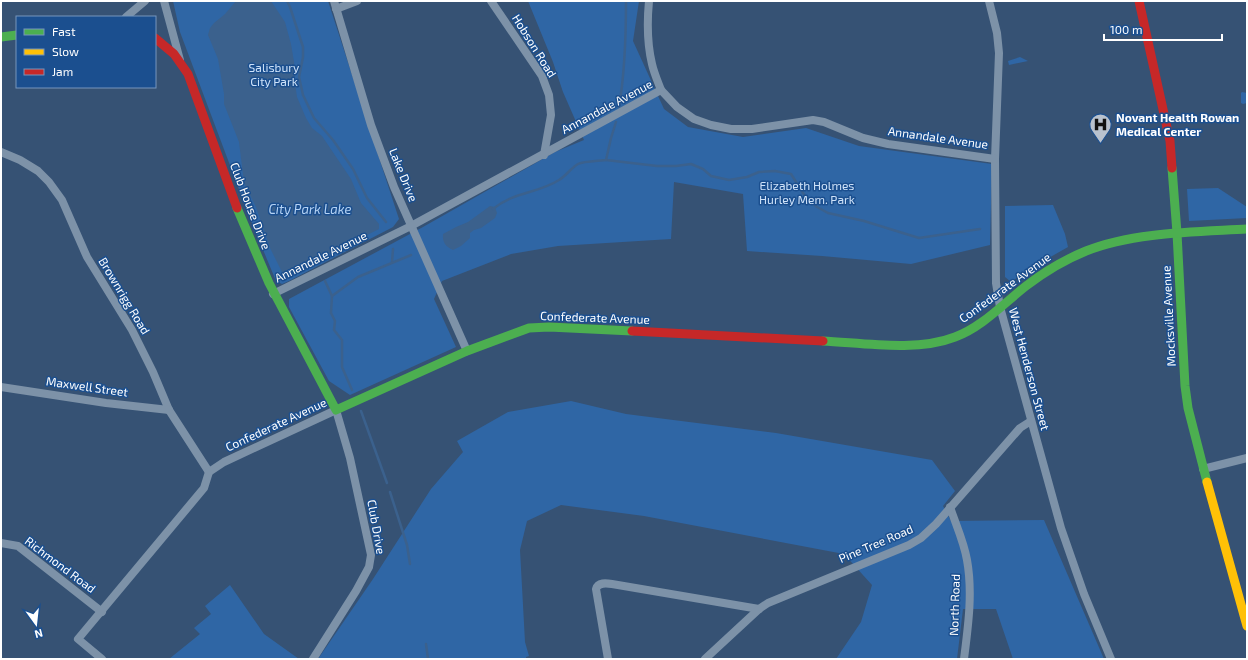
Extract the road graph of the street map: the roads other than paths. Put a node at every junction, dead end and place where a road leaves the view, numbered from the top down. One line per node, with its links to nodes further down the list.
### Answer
1 (144, 1): 9 (street)
2 (164, 1): 13 (street, Club House Drive)
3 (357, 1): 8 (street)
4 (491, 1): 16 (street, Hobson Road)
5 (649, 1): 14 (street)
6 (989, 1): 17 (street, West Henderson Street)
7 (1139, 1): 20 (street, Mocksville Avenue)
8 (335, 5): 18 (street, Lake Drive)
9 (127, 16)
10 (16, 35): 11 (street)
11 (1, 37)
12 (156, 39): 13 (street)
13 (180, 60): 21 (street, Club House Drive)
14 (662, 90): 16 (street, Annandale Avenue); 17 (street, Annandale Avenue)
15 (1, 152): 25 (street, Brownrigg Road)
16 (544, 155): 18 (street, Annandale Avenue)
17 (995, 159): 22 (street, West Henderson Street)
18 (411, 226): 21 (street, Annandale Avenue); 23 (street, Lake Drive)
19 (1247, 230): 20 (street, Confederate Avenue)
20 (1177, 233): 22 (street, Confederate Avenue); 29 (street, Mocksville Avenue)
21 (273, 294): 26 (street, Club House Drive)
22 (1000, 307): 23 (street, Confederate Avenue); 27 (street, West Henderson Street)
23 (467, 351): 26 (street, Confederate Avenue)
24 (1, 387): 25 (street, Maxwell Street)
25 (169, 410): 30 (street, Brownrigg Road)
26 (336, 410): 30 (street, Confederate Avenue); 37 (street, Club Drive)
27 (1031, 421): 31 (street, Pine Tree Road); 41 (street, West Henderson Street)
28 (1247, 458): 29 (street)
29 (1203, 469): 35 (street, Mocksville Avenue)
30 (209, 472): 34 (street)
31 (950, 508): 33 (street, Pine Tree Road); 40 (street, North Road)
32 (1, 543): 34 (street, Richmond Road)
33 (759, 609): 38 (street); 39 (street, Pine Tree Road)
34 (102, 612): 36 (street)
35 (1247, 626)
36 (102, 659)
37 (313, 659)
38 (608, 659)
39 (705, 659)
40 (964, 659)
41 (1111, 659)

